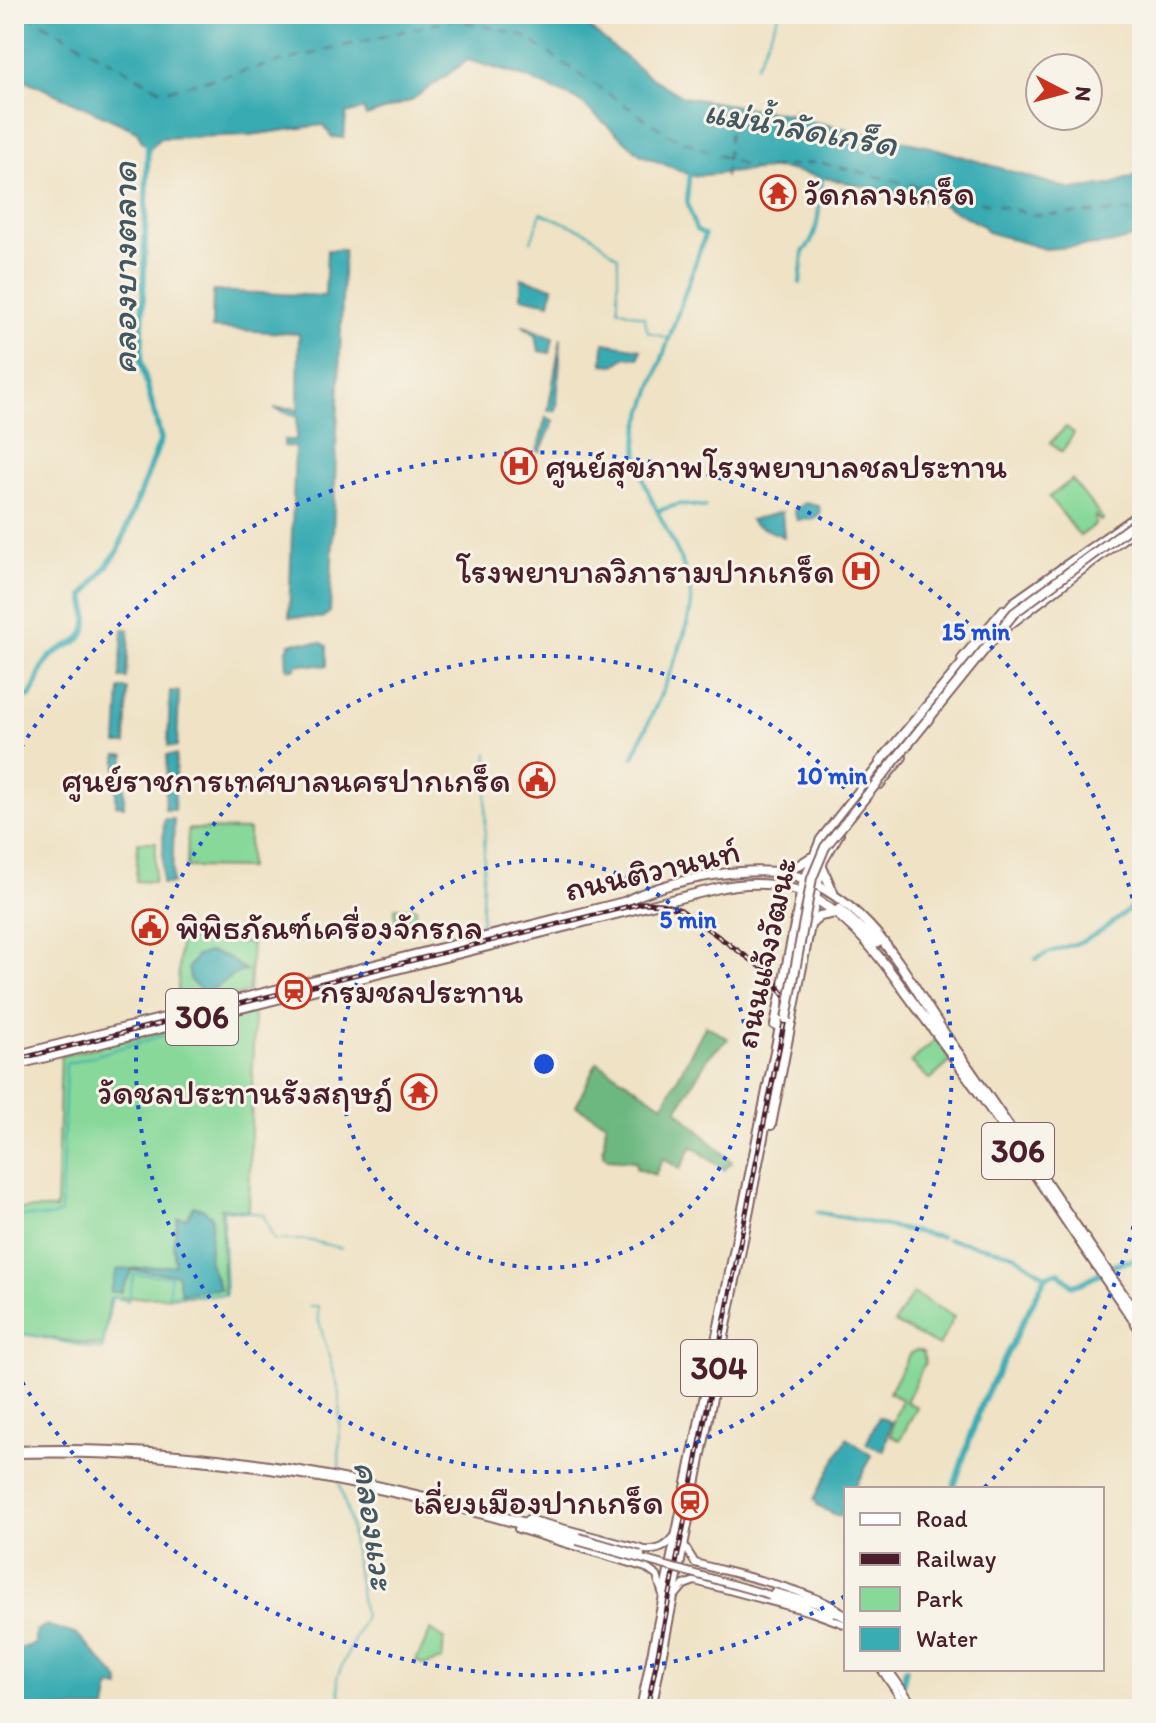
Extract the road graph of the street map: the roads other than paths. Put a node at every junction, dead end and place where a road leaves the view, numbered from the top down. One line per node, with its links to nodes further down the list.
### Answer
1 (1142, 517): 2 (main road, ถนนแจ้งวัฒนะ, bridge); 3 (main road, ถนนแจ้งวัฒนะ); 3 (main road, bridge); 4 (main road, ถนนแจ้งวัฒนะ); 22 (main road, ถนนแจ้งวัฒนะ, bridge)
2 (1033, 590): 4 (main road); 22 (main road, ถนนแจ้งวัฒนะ, bridge)
3 (1002, 632): 6 (main road, ถนนแจ้งวัฒนะ)
4 (880, 762): 5 (main road, ถนนแจ้งวัฒนะ)
5 (836, 818): 6 (main road); 7 (main road, ถนนแจ้งวัฒนะ)
6 (846, 827): 8 (main road, ถนนแจ้งวัฒนะ)
7 (810, 858): 9 (main road, ถนนแจ้งวัฒนะ); 10 (main road)
8 (822, 867): 11 (main road, ถนนแจ้งวัฒนะ); 13 (main road)
9 (804, 879): 10 (main road, ถนนติวานนท์ / 306); 11 (main road, ถนนติวานนท์ / 306); 12 (main road, ถนนแจ้งวัฒนะ / 304)
10 (785, 880): 12 (main road, ถนนติวานนท์ / 306); 15 (main road, ถนนติวานนท์ / 306); 15 (main road, ถนนติวานนท์ / 306); 16 (main road)
11 (818, 886): 13 (main road, ถนนติวานนท์ / 306); 14 (main road, ถนนแจ้งวัฒนะ / 304)
12 (802, 892): 14 (main road, ถนนติวานนท์ / 306); 16 (main road, ถนนแจ้งวัฒนะ / 304)
13 (835, 895): 23 (main road, ถนนติวานนท์ / 306)
14 (815, 899): 17 (main road, ถนนติวานนท์ / 306); 18 (main road, ถนนแจ้งวัฒนะ / 304)
15 (626, 906): 21 (main road, ถนนติวานนท์ / 306)
16 (798, 907): 19 (main road, ถนนแจ้งวัฒนะ / 304)
17 (839, 909): 18 (main road); 23 (main road, 306)
18 (810, 925): 20 (main road, ถนนแจ้งวัฒนะ / 304)
19 (789, 959): 20 (main road); 26 (main road, ถนนแจ้งวัฒนะ / 304)
20 (804, 960): 27 (main road, ถนนแจ้งวัฒนะ / 304)
21 (389, 966): 24 (main road, ถนนติวานนท์ / 306); 25 (main road, ถนนติวานนท์ / 306)
22 (784, 1018): 26 (main road, ถนนแจ้งวัฒนะ); 27 (main road, ถนนแจ้งวัฒนะ)
23 (938, 1028): 28 (main road, ถนนติวานนท์ / 306)
24 (14, 1056)
25 (14, 1065)
26 (751, 1160): 36 (main road, ถนนแจ้งวัฒนะ / 304)
27 (762, 1160): 36 (main road, ถนนแจ้งวัฒนะ / 304)
28 (1105, 1273): 29 (main road, ถนนติวานนท์ / 306); 30 (main road, ถนนติวานนท์ / 306)
29 (1142, 1321)
30 (1142, 1332)
31 (14, 1452): 32 (main road)
32 (342, 1478): 33 (main road); 34 (main road)
33 (491, 1512): 35 (main road); 37 (main road)
34 (497, 1521): 35 (main road); 38 (main road)
35 (578, 1539): 42 (main road, bridge)
36 (679, 1539): 37 (main road); 39 (main road); 41 (main road, ถนนแจ้งวัฒนะ / 304)
37 (632, 1546): 38 (main road)
38 (628, 1562): 41 (main road)
39 (716, 1570): 40 (main road); 43 (main road)
40 (714, 1586): 41 (main road); 44 (main road)
41 (667, 1598): 48 (main road, ถนนแจ้งวัฒนะ / 304); 49 (main road, ถนนแจ้งวัฒนะ / 304)
42 (844, 1620)
43 (844, 1620)
44 (844, 1621)
45 (882, 1671): 47 (main road)
46 (889, 1671): 50 (main road)
47 (907, 1707)
48 (641, 1709)
49 (651, 1709)
50 (916, 1709)

